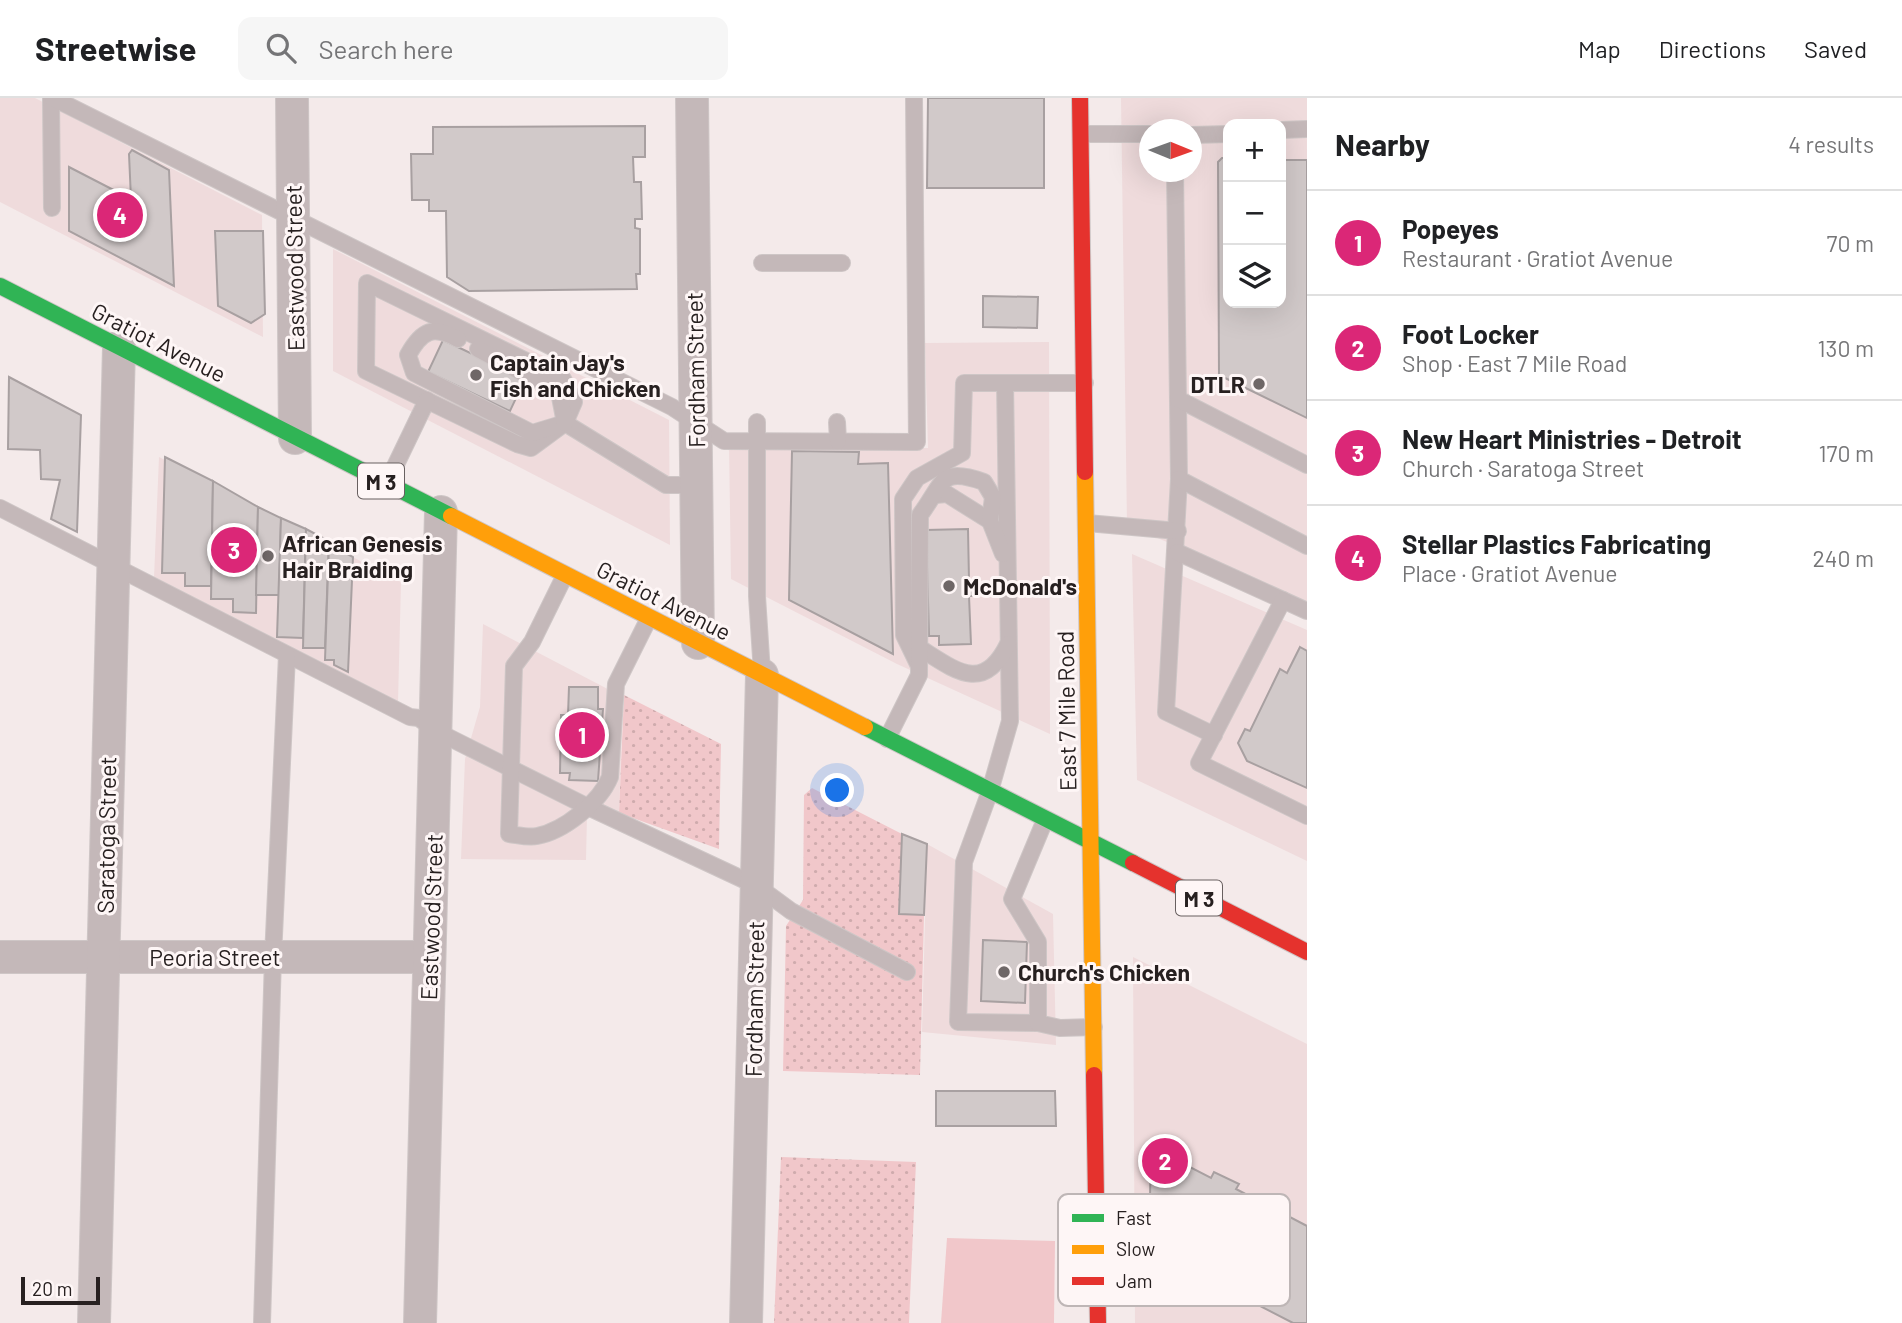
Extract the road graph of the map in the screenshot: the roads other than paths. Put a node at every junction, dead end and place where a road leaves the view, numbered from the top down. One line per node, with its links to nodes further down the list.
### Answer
1 (52, 98): 13 (lane); 14 (lane)
2 (292, 98): 14 (street, Eastwood Street)
3 (692, 98): 23 (street, Fordham Street)
4 (914, 98): 29 (lane)
5 (1080, 98): 8 (main road, East 7 Mile Road)
6 (1307, 129): 7 (lane)
7 (1286, 130)
8 (1081, 134): 9 (lane); 20 (main road, East 7 Mile Road)
9 (1139, 134)
10 (1223, 134): 11 (lane)
11 (1202, 135)
12 (1175, 182): 21 (lane)
13 (52, 208)
14 (293, 219): 23 (lane); 27 (street, Eastwood Street)
15 (842, 263): 16 (lane)
16 (762, 264)
17 (0, 286): 18 (main road, Gratiot Avenue / M 3)
18 (118, 347): 27 (main road, Gratiot Avenue / M 3); 43 (street, Saratoga Street)
19 (1005, 383): 20 (lane); 42 (lane); 51 (lane)
20 (1085, 383): 38 (main road, East 7 Mile Road)
21 (1178, 399): 30 (lane); 31 (lane)
22 (427, 400): 26 (lane); 26 (lane); 32 (lane)
23 (695, 422): 28 (lane); 33 (street, Fordham Street)
24 (757, 422): 28 (lane)
25 (836, 422): 29 (lane)
26 (565, 423): 26 (lane); 33 (lane)
27 (295, 438): 32 (main road, Gratiot Avenue / M 3)
28 (755, 441): 29 (lane); 52 (lane)
29 (838, 441)
30 (1307, 465)
31 (1179, 479): 39 (lane); 40 (lane)
32 (387, 484): 36 (main road, Gratiot Avenue / M 3)
33 (696, 485): 49 (street, Fordham Street)
34 (935, 495): 37 (lane); 37 (lane); 51 (lane)
35 (0, 508): 43 (lane)
36 (441, 512): 44 (main road, Gratiot Avenue / M 3); 53 (street, Eastwood Street)
37 (990, 520): 42 (lane)
38 (1084, 523): 39 (lane); 61 (main road, East 7 Mile Road)
39 (1178, 531): 41 (lane)
40 (1307, 545)
41 (1177, 552): 45 (lane); 54 (lane)
42 (1007, 565): 48 (lane)
43 (113, 567): 50 (lane); 65 (street, Saratoga Street)
44 (565, 575): 47 (main road, Gratiot Avenue / M 3); 56 (lane)
45 (1283, 600): 46 (lane); 54 (lane)
46 (1306, 608)
47 (649, 618): 49 (main road, Gratiot Avenue / M 3); 58 (lane)
48 (1009, 642): 51 (lane); 57 (lane)
49 (698, 643): 52 (main road, Gratiot Avenue / M 3)
50 (287, 655): 53 (lane); 66 (lane)
51 (918, 655): 55 (lane)
52 (762, 676): 55 (main road, Gratiot Avenue / M 3); 62 (street, Fordham Street)
53 (436, 730): 56 (lane); 67 (street, Eastwood Street)
54 (1214, 735): 59 (lane)
55 (887, 739): 57 (main road, Gratiot Avenue / M 3)
56 (510, 768): 58 (lane); 58 (lane)
57 (990, 791): 60 (main road, Gratiot Avenue / M 3); 69 (lane)
58 (586, 806): 62 (lane)
59 (1307, 816)
60 (1045, 820): 61 (main road, Gratiot Avenue / M 3); 69 (lane)
61 (1092, 843): 63 (main road, Gratiot Avenue / M 3); 70 (main road, East 7 Mile Road)
62 (757, 886): 68 (lane); 75 (street, Fordham Street)
63 (1307, 952)
64 (0, 957): 65 (street, Peoria Street)
65 (103, 957): 66 (street, Peoria Street); 72 (street, Saratoga Street)
66 (273, 957): 67 (street, Peoria Street); 73 (lane)
67 (429, 957): 74 (street, Eastwood Street)
68 (907, 972)
69 (1038, 1023): 70 (lane)
70 (1094, 1027): 71 (main road, East 7 Mile Road)
71 (1096, 1194)
72 (94, 1323)
73 (262, 1323)
74 (420, 1323)
75 (746, 1323)

